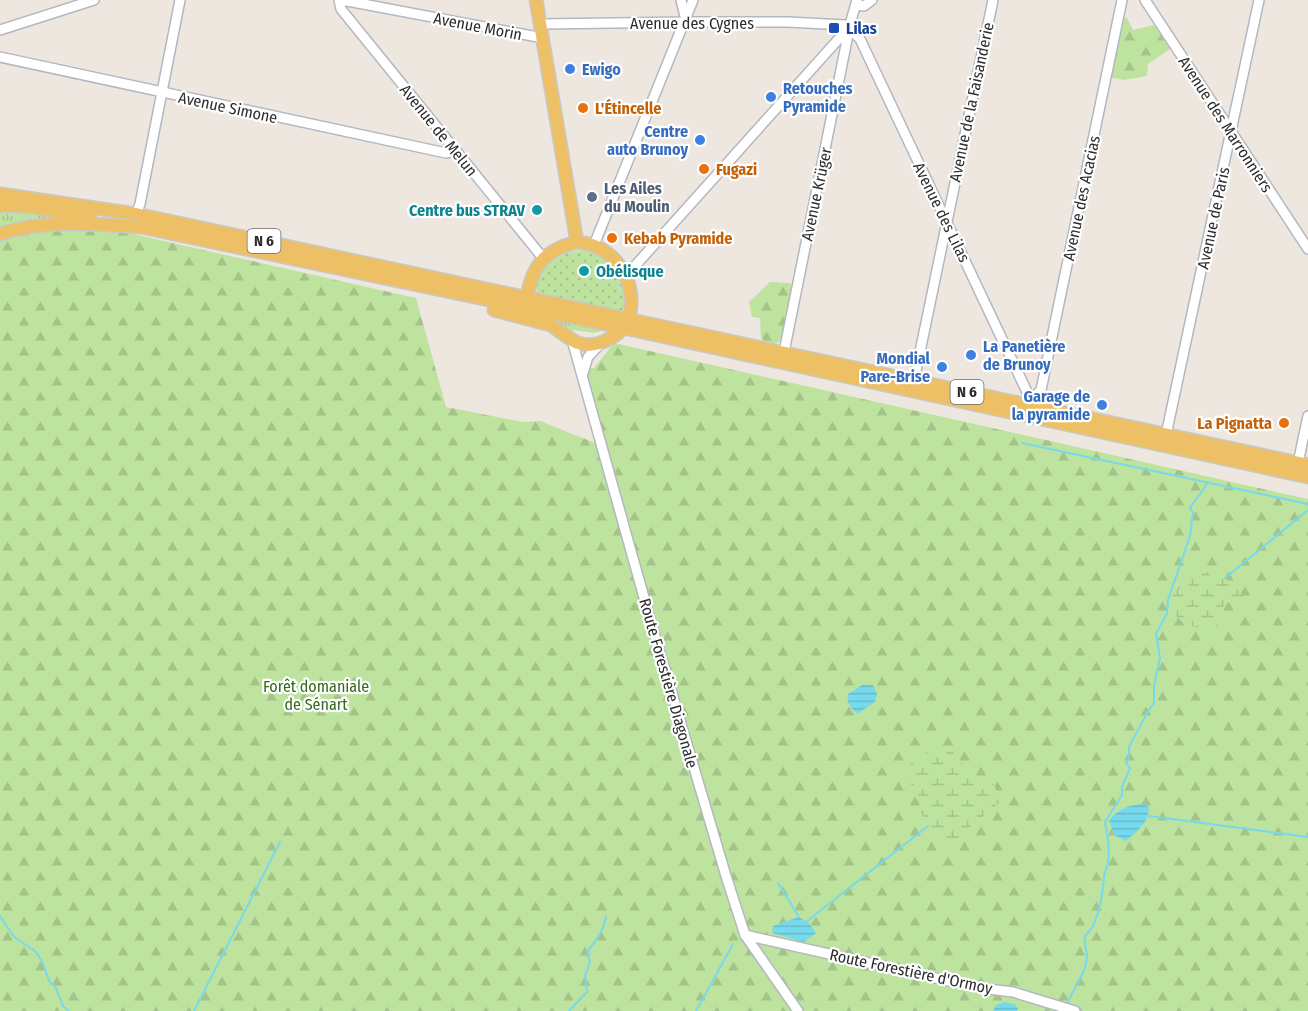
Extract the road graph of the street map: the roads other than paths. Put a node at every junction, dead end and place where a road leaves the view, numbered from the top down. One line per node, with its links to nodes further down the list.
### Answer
1 (94, 0): 15 (street)
2 (180, 0): 19 (street)
3 (340, 0): 17 (street, Avenue Morin); 21 (street, Avenue de Melun)
4 (536, 0): 14 (main road)
5 (681, 0): 13 (street)
6 (693, 0): 13 (street)
7 (872, 0): 12 (street)
8 (993, 0): 25 (street, Avenue de la Faisanderie)
9 (1122, 0): 43 (street, Avenue des Acacias)
10 (1145, 0): 20 (street, Avenue des Marronniers)
11 (1259, 0): 20 (street, Avenue de Paris)
12 (856, 2): 16 (street, Avenue Krüger)
13 (684, 20): 14 (street, Avenue des Cygnes); 16 (street, Avenue des Cygnes); 29 (street)
14 (540, 24): 17 (main road)
15 (0, 30)
16 (848, 30): 25 (street, Avenue des Lilas); 32 (street); 40 (street, Avenue Krüger)
17 (543, 38): 28 (main road)
18 (0, 57): 19 (street, Avenue Simone)
19 (162, 93): 21 (street, Avenue Simone); 24 (street)
20 (1231, 132): 30 (street, Avenue des Marronniers); 47 (street, Avenue de Paris)
21 (456, 151): 31 (street, Avenue de Melun)
22 (0, 194): 24 (main road, N 6)
23 (0, 205): 26 (main road, N 6)
24 (138, 209): 34 (main road, N 6)
25 (947, 220): 42 (street, Avenue de la Faisanderie); 43 (street, Avenue des Lilas)
26 (141, 227): 27 (main road); 33 (main road, N 6)
27 (0, 234)
28 (577, 242): 29 (main road); 31 (main road)
29 (594, 245): 32 (main road)
30 (1308, 249)
31 (543, 258): 34 (main road)
32 (626, 274): 36 (main road)
33 (473, 297): 35 (main road, N 6); 37 (main road)
34 (527, 298): 35 (main road); 36 (main road, N 6)
35 (534, 311): 36 (main road, N 6); 37 (main road)
36 (624, 323): 39 (main road); 40 (main road, N 6); 49 (main road, N 6)
37 (550, 325): 38 (main road)
38 (572, 340): 39 (main road); 41 (street, Route Forestière Diagonale)
39 (600, 344): 41 (street)
40 (784, 352): 42 (main road, N 6)
41 (583, 373): 50 (street, Route Forestière Diagonale)
42 (912, 380): 44 (main road, N 6)
43 (1033, 394): 44 (street); 45 (street, Avenue des Lilas)
44 (1017, 403): 45 (main road, N 6)
45 (1042, 408): 47 (main road, N 6)
46 (1308, 416): 48 (street)
47 (1166, 435): 48 (main road, N 6)
48 (1303, 464)
49 (1308, 477)
50 (746, 935): 51 (street, Route Forestière Diagonale); 52 (street, Route Forestière d'Ormoy)
51 (798, 1011)
52 (1075, 1011)

